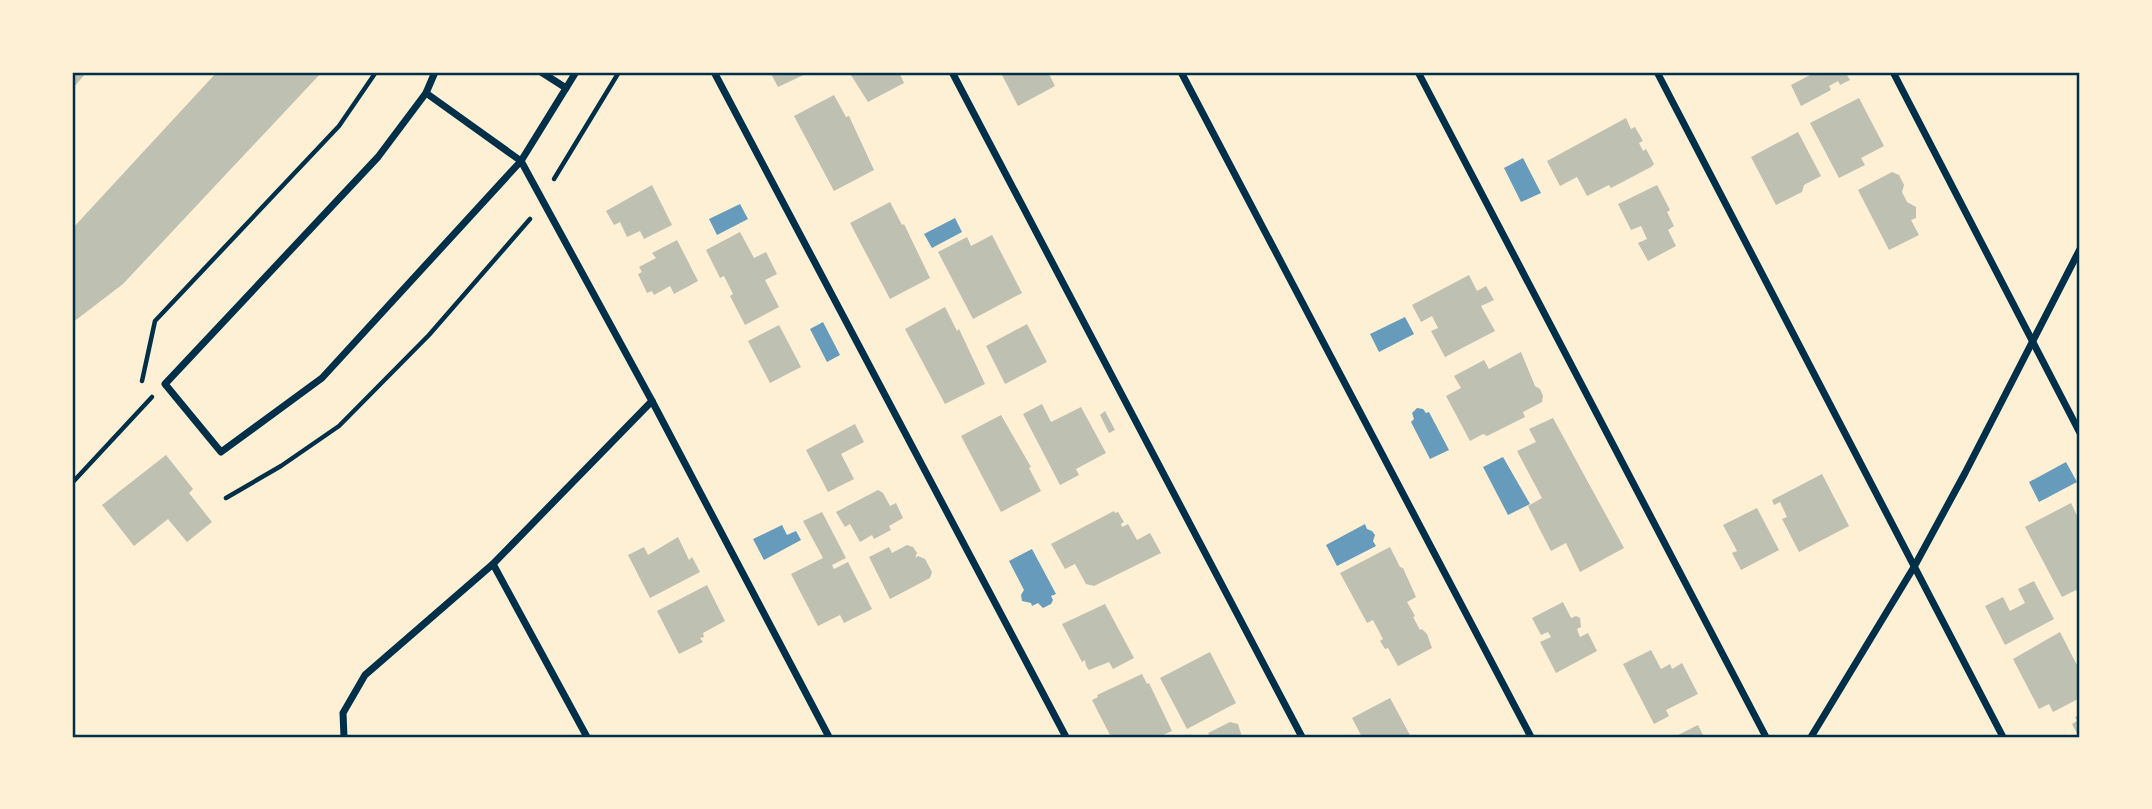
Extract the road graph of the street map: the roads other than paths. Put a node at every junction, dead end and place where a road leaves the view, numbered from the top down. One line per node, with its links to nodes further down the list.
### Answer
1 (435, 72): 11 (street)
2 (541, 72): 10 (street)
3 (576, 72): 10 (street)
4 (714, 72): 22 (street)
5 (952, 72): 23 (street)
6 (1181, 72): 24 (street)
7 (1418, 72): 25 (street)
8 (1657, 72): 18 (street)
9 (1893, 72): 14 (street)
10 (566, 88): 12 (street)
11 (426, 93): 12 (street); 12 (street)
12 (521, 161): 15 (street)
13 (2080, 249): 14 (street)
14 (2033, 342): 16 (street); 18 (street)
15 (652, 401): 17 (street); 21 (street)
16 (2080, 433)
17 (493, 564): 19 (street); 20 (street)
18 (1914, 567): 26 (street); 27 (street)
19 (344, 737)
20 (587, 737)
21 (829, 737)
22 (1066, 737)
23 (1302, 737)
24 (1531, 737)
25 (1766, 737)
26 (1811, 737)
27 (2003, 737)

